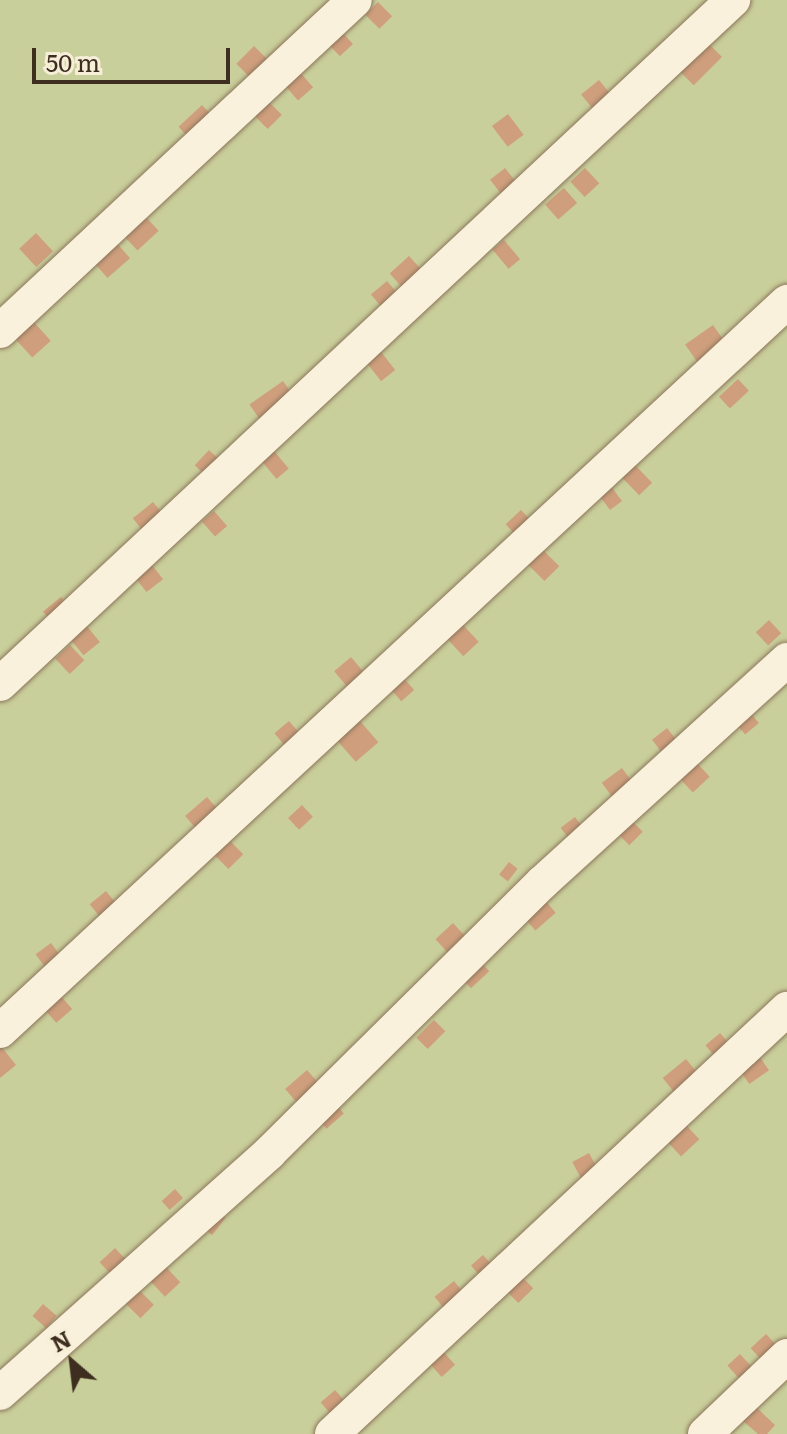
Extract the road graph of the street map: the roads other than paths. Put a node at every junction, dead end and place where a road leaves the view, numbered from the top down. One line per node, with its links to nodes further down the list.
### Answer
1 (355, 0): 4 (lane)
2 (733, 0): 6 (lane)
3 (787, 302): 8 (lane)
4 (0, 331)
5 (787, 660): 10 (lane)
6 (0, 684)
7 (787, 1009): 11 (lane)
8 (0, 1031)
9 (787, 1356): 12 (lane)
10 (0, 1393)
11 (332, 1434)
12 (705, 1434)

